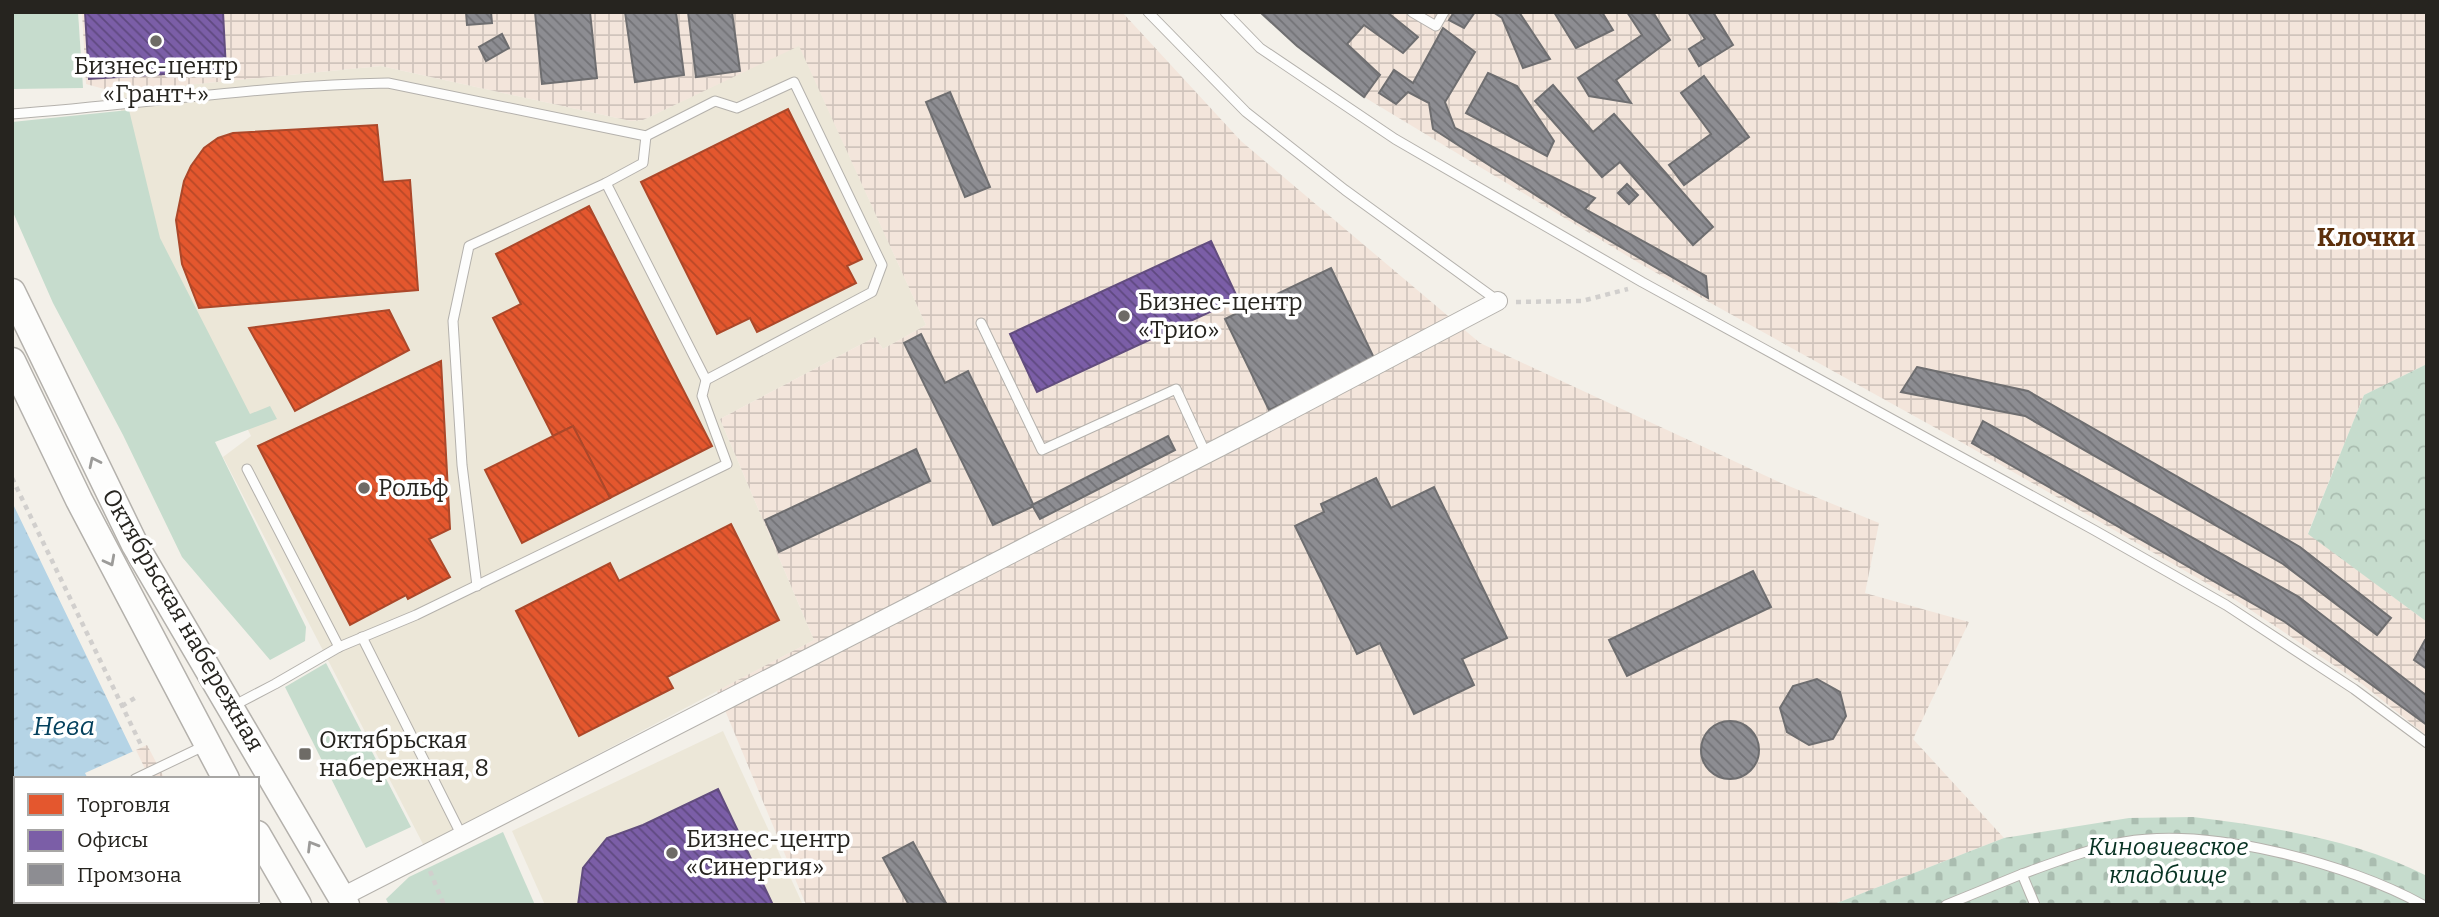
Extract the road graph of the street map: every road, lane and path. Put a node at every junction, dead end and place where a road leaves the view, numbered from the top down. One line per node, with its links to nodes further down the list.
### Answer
1 (1148, 12): 10 (lane)
2 (1225, 12): 8 (lane)
3 (1412, 12): 4 (lane)
4 (1444, 12)
5 (12, 114): 6 (lane)
6 (646, 136): 7 (lane); 13 (lane)
7 (606, 183): 13 (lane); 17 (lane)
8 (1642, 282): 10 (path); 23 (lane)
9 (12, 292): 22 (main road, Октябрьская набережная, one-way to 9)
10 (1498, 301): 14 (street)
11 (981, 323): 14 (lane)
12 (12, 361): 24 (main road, Октябрьская набережная, one-way to 24)
13 (706, 380): 17 (lane)
14 (1206, 454): 28 (street)
15 (247, 469): 19 (lane)
16 (12, 478): 21 (path)
17 (477, 586): 18 (lane)
18 (362, 637): 19 (lane); 28 (lane)
19 (339, 647): 22 (lane)
20 (138, 696): 21 (path)
21 (122, 706): 25 (path)
22 (230, 707): 32 (main road, Октябрьская набережная, one-way to 22)
23 (2427, 743)
24 (207, 744): 26 (lane); 27 (main road, Октябрьская набережная)
25 (141, 745)
26 (139, 777)
27 (225, 777)
28 (461, 834): 30 (street)
29 (259, 837): 33 (main road)
30 (424, 854): 32 (street); 34 (path)
31 (2022, 874): 35 (lane); 36 (lane); 37 (lane)
32 (344, 901)
33 (298, 905)
34 (444, 905)
35 (1946, 905)
36 (2035, 905)
37 (2423, 905)

